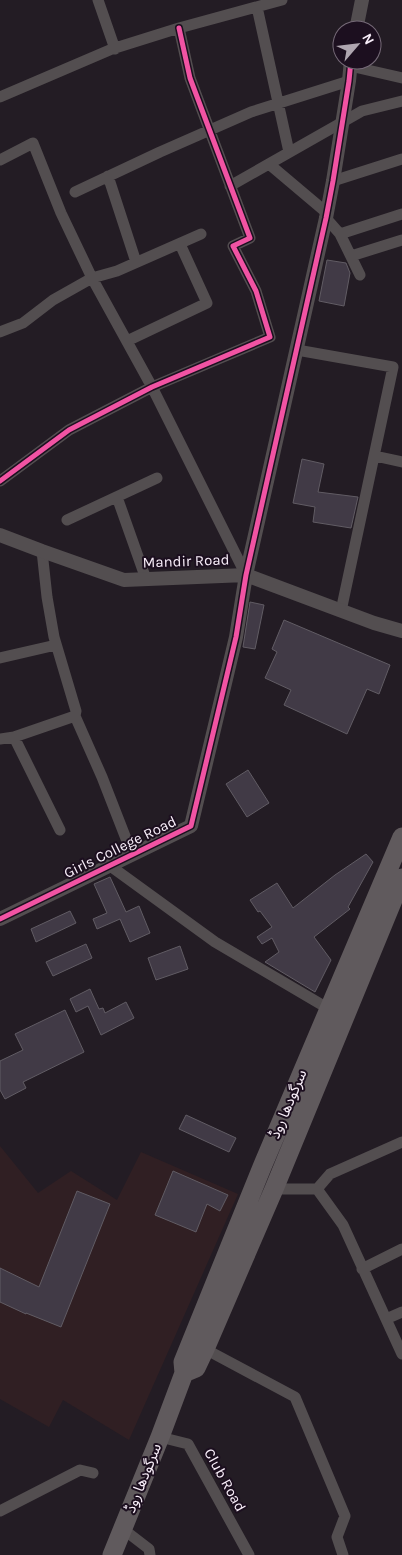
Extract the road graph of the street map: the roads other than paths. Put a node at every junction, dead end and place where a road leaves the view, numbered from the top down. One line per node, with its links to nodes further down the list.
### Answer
1 (98, 0): 7 (street)
2 (281, 0): 4 (street)
3 (362, 0): 5 (street)
4 (257, 7): 6 (street); 14 (street)
5 (358, 20)
6 (179, 28): 7 (street); 16 (street)
7 (115, 48): 12 (street)
8 (350, 70): 11 (street)
9 (374, 70): 10 (street)
10 (402, 78)
11 (349, 81): 14 (street); 15 (street)
12 (0, 97)
13 (402, 101): 15 (street)
14 (278, 104): 16 (street); 17 (street)
15 (343, 122): 17 (street); 22 (street)
16 (209, 130): 21 (street); 23 (street)
17 (289, 152): 20 (street)
18 (402, 159): 22 (street)
19 (0, 160): 34 (street)
20 (269, 164): 23 (street); 26 (street)
21 (108, 176): 24 (street); 32 (street)
22 (333, 181): 26 (street)
23 (230, 186): 38 (street)
24 (74, 192)
25 (402, 214): 28 (street)
26 (326, 216): 28 (street); 37 (street)
27 (201, 234): 30 (street)
28 (340, 234): 31 (street)
29 (402, 240): 31 (street)
30 (180, 244): 32 (street); 36 (street)
31 (350, 256): 33 (street)
32 (136, 262): 34 (street)
33 (360, 275)
34 (92, 278): 35 (street); 36 (street)
35 (0, 332)
36 (127, 341): 38 (street)
37 (297, 350): 39 (street); 47 (street)
38 (152, 388): 42 (street); 47 (street)
39 (375, 456): 40 (street); 49 (street)
40 (402, 462)
41 (157, 478): 43 (street)
42 (0, 481)
43 (117, 497): 44 (street); 48 (street)
44 (67, 520)
45 (0, 535): 46 (street, Mandir Road)
46 (42, 551): 48 (street, Mandir Road); 51 (street)
47 (246, 575): 48 (street, Mandir Road); 49 (street, Mandir Road); 58 (street, Girls College Road)
48 (146, 579)
49 (341, 611): 50 (street, Mandir Road)
50 (402, 631)
51 (56, 645): 52 (street); 53 (street)
52 (0, 658)
53 (75, 716): 54 (street); 58 (street)
54 (14, 736): 55 (street); 56 (street)
55 (0, 739)
56 (60, 830)
57 (402, 837): 62 (highway, سرگودھا روڈ)
58 (132, 854): 59 (street, Girls College Road)
59 (109, 865): 61 (street, Girls College Road); 63 (street)
60 (402, 878): 62 (highway, سرگودھا روڈ)
61 (0, 920)
62 (366, 942): 63 (highway, سرگودھا روڈ); 66 (highway, سرگودھا روڈ)
63 (329, 1009): 65 (highway, سرگودھا روڈ)
64 (402, 1142): 67 (street)
65 (262, 1167): 66 (highway); 74 (highway, سرگودھا روڈ)
66 (277, 1182): 67 (street); 72 (highway, سرگودھا روڈ)
67 (317, 1188): 69 (street)
68 (402, 1250): 69 (street)
69 (362, 1269): 71 (street)
70 (402, 1312): 71 (street)
71 (386, 1319): 73 (street)
72 (205, 1349): 74 (highway, سرگودھا روڈ); 82 (street)
73 (402, 1354)
74 (184, 1373): 75 (highway, سرگودھا روڈ)
75 (160, 1437): 78 (highway, سرگودھا روڈ); 81 (street, Club Road)
76 (93, 1473): 77 (street)
77 (0, 1511)
78 (123, 1529): 79 (highway, سرگودھا روڈ); 80 (street)
79 (112, 1555)
80 (150, 1555)
81 (250, 1555)
82 (343, 1555)

